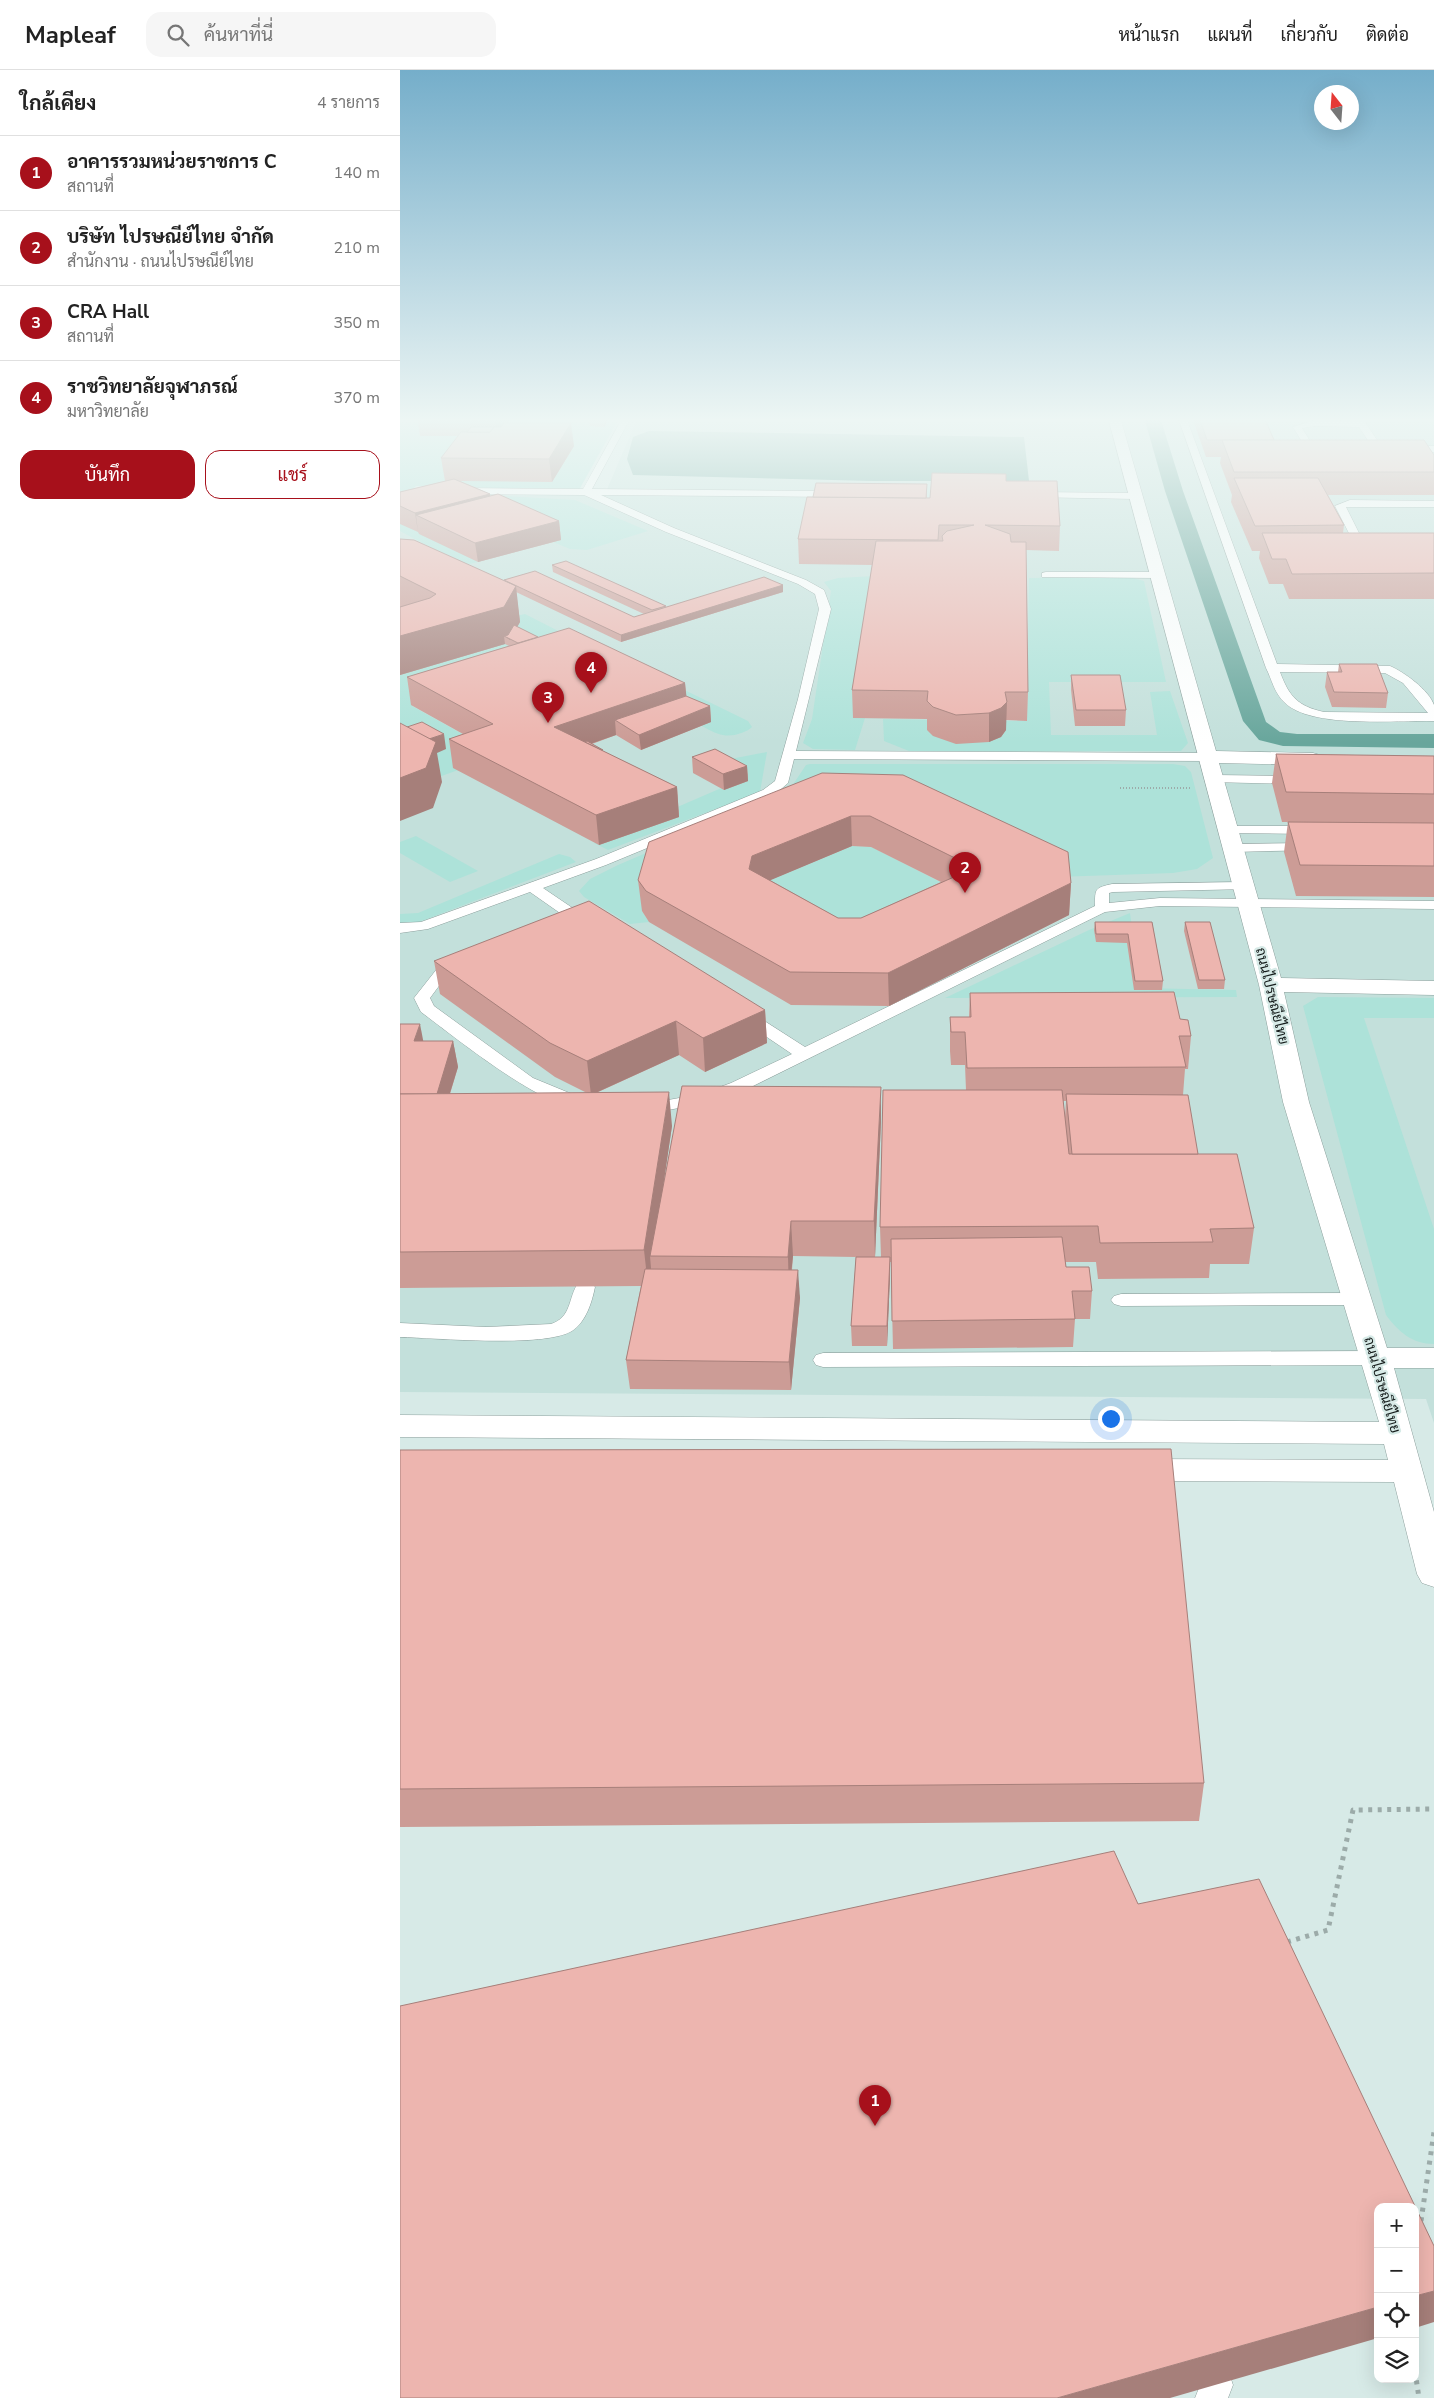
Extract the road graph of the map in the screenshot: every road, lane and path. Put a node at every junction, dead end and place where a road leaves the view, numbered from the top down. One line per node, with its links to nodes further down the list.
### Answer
1 (660, 526): 11 (lane)
2 (1144, 526): 7 (street, ถนนไปรษณีย์ไทย)
3 (1221, 526): 8 (lane)
4 (1350, 526): 5 (lane)
5 (1384, 548)
6 (1046, 575): 7 (lane)
7 (1158, 575): 12 (street, ถนนไปรษณีย์ไทย)
8 (1272, 668): 9 (lane); 10 (lane)
9 (1434, 713)
10 (1434, 717)
11 (788, 755): 12 (lane); 20 (lane)
12 (1208, 757): 13 (street); 15 (street, ถนนไปรษณีย์ไทย)
13 (1336, 759)
14 (1314, 781): 15 (lane)
15 (1216, 784): 16 (path); 18 (street, ถนนไปรษณีย์ไทย)
16 (1120, 788)
17 (1326, 830): 18 (lane)
18 (1231, 839): 19 (lane); 21 (street, ถนนไปรษณีย์ไทย)
19 (1329, 846)
20 (531, 886): 23 (lane); 26 (lane)
21 (1246, 894): 22 (lane); 28 (street, ถนนไปรษณีย์ไทย); 31 (lane)
22 (1434, 905)
23 (575, 917): 24 (lane); 25 (lane)
24 (602, 923)
25 (558, 924)
26 (400, 928)
27 (471, 958): 32 (lane)
28 (1271, 986): 29 (street); 35 (street, ถนนไปรษณีย์ไทย)
29 (1434, 988)
30 (732, 1008): 31 (lane)
31 (805, 1055): 33 (lane)
32 (596, 1106)
33 (629, 1110)
34 (585, 1286): 37 (lane)
35 (1357, 1299): 36 (lane); 38 (street, ถนนไปรษณีย์ไทย)
36 (1121, 1300)
37 (400, 1330)
38 (1375, 1358): 39 (street); 40 (lane); 43 (street, ถนนไปรษณีย์ไทย)
39 (1434, 1358)
40 (824, 1360)
41 (400, 1426): 42 (street)
42 (1265, 1433): 43 (street); 45 (street)
43 (1395, 1433): 46 (street, ถนนไปรษณีย์ไทย)
44 (1107, 1470): 45 (street)
45 (1276, 1470): 46 (street)
46 (1406, 1471): 47 (street, ถนนไปรษณีย์ไทย)
47 (1434, 1574)
48 (1434, 1809): 49 (path)
49 (1285, 1943)
50 (1434, 2132): 51 (path)
51 (1420, 2230)
52 (1417, 2383): 53 (path)
53 (1419, 2398)

